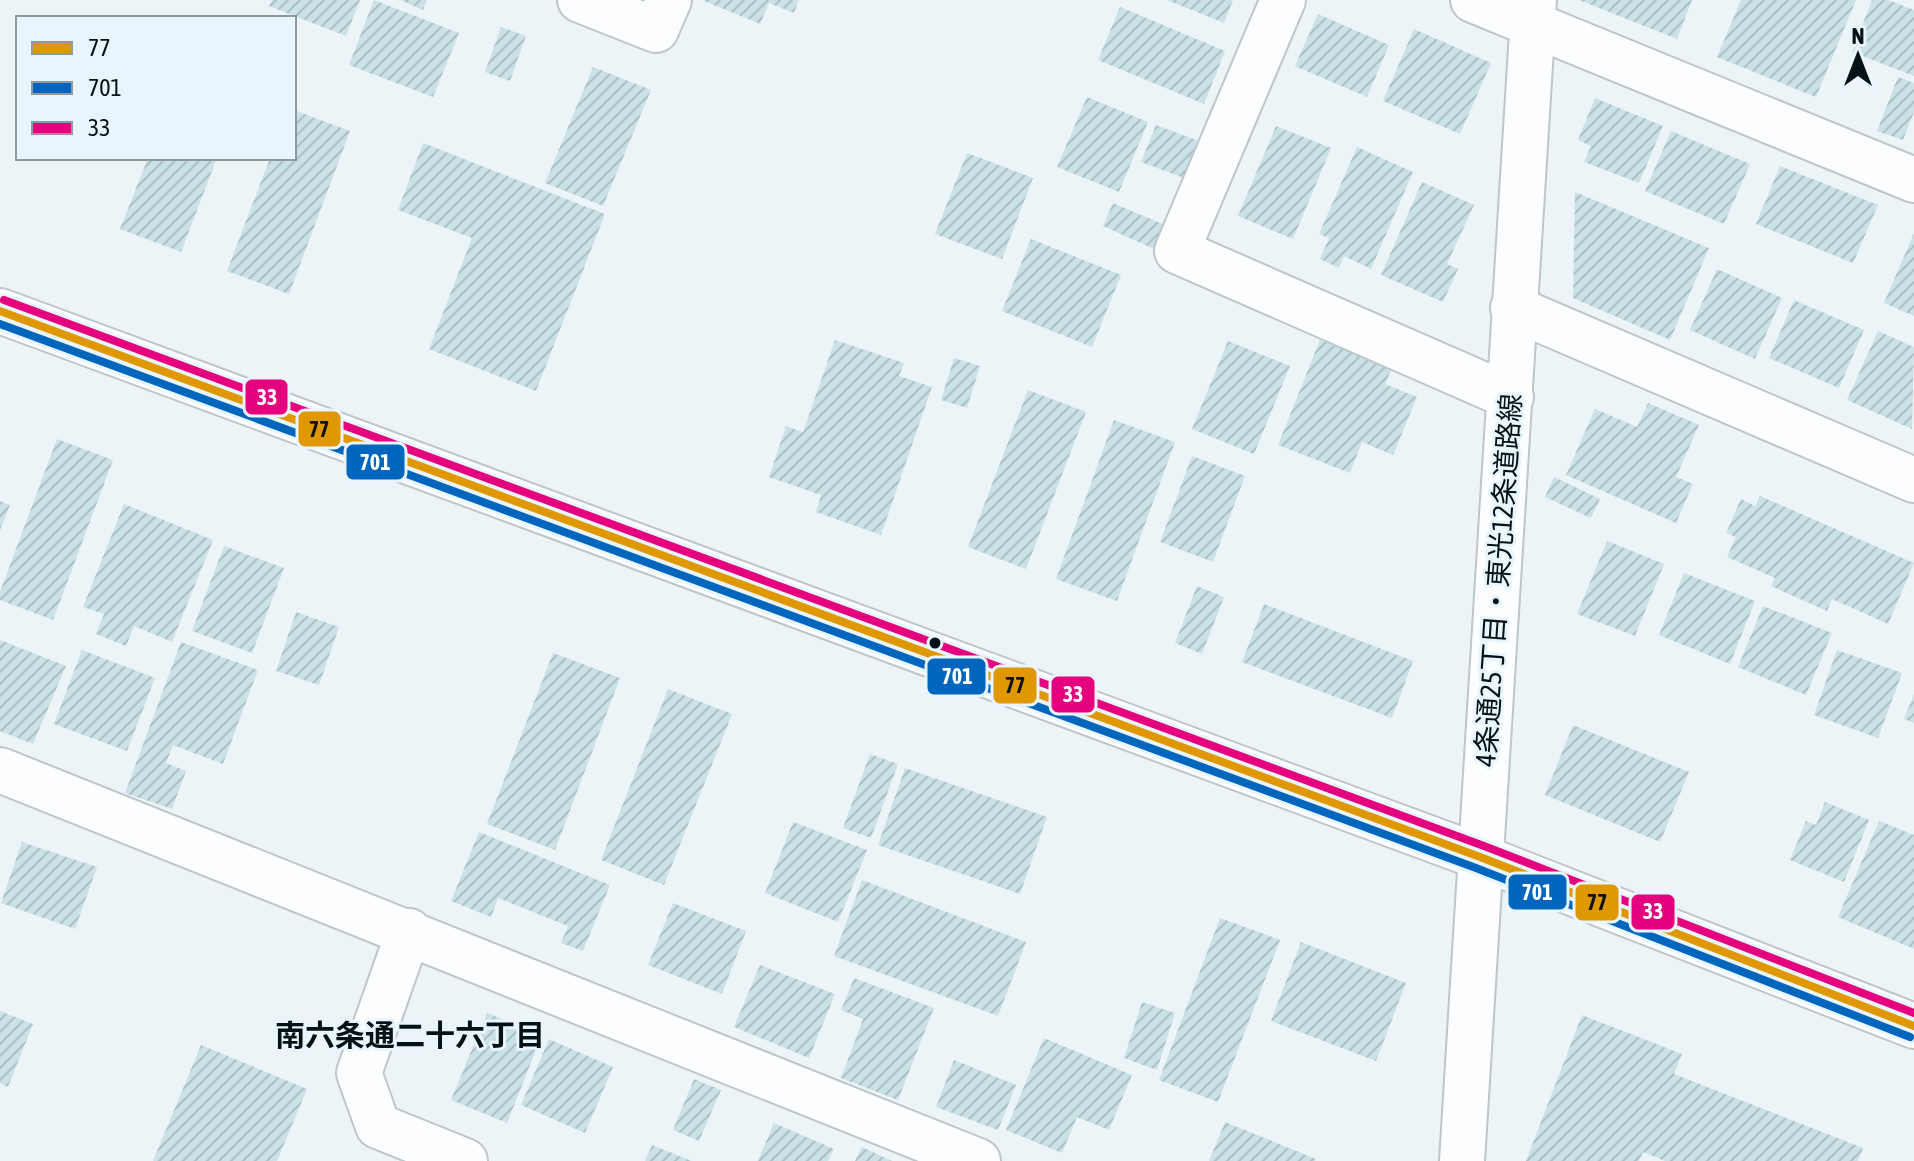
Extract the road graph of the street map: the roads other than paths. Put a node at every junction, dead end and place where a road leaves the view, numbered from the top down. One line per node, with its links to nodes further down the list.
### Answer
1 (580, 0): 2 (street)
2 (669, 0)
3 (1283, 0): 9 (street)
4 (1473, 0): 5 (street)
5 (1532, 12): 6 (street); 7 (street, 4条通25丁目・東光12条道路線)
6 (1914, 180)
7 (1513, 308): 9 (street, 4条通25丁目・東光12条道路線); 10 (street)
8 (0, 311): 12 (street)
9 (1511, 397): 12 (street, 4条通25丁目・東光12条道路線)
10 (1914, 480)
11 (0, 770): 13 (street)
12 (1480, 857): 14 (street); 17 (street, 4条通25丁目・東光12条道路線)
13 (409, 931): 15 (street); 16 (street)
14 (1914, 1026)
15 (465, 1161)
16 (978, 1161)
17 (1462, 1161)

